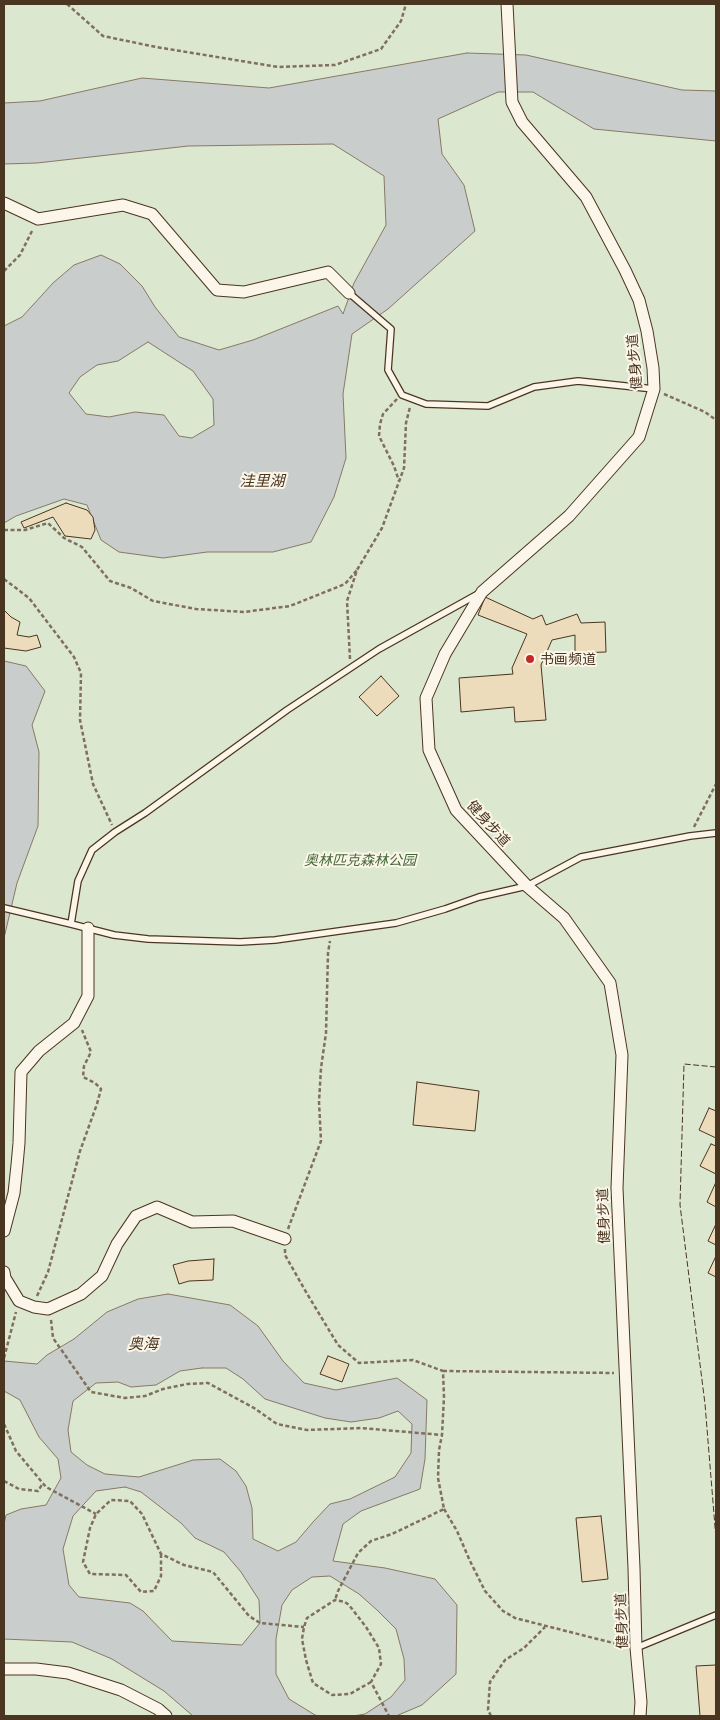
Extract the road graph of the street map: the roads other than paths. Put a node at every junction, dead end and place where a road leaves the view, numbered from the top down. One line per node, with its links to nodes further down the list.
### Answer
1 (507, 4): 4 (street, 健身步道)
2 (4, 203): 3 (street)
3 (349, 293): 4 (lane)
4 (654, 389): 5 (street, 健身步道)
5 (482, 592): 7 (street, 健身步道); 9 (lane)
6 (716, 833): 7 (lane)
7 (527, 886): 10 (lane); 16 (street, 健身步道)
8 (4, 908): 9 (lane)
9 (72, 924): 10 (lane)
10 (88, 928): 11 (street)
11 (9, 1194): 12 (street)
12 (4, 1231)
13 (284, 1239): 14 (street)
14 (4, 1272)
15 (716, 1615): 16 (lane)
16 (636, 1648): 19 (street, 健身步道)
17 (4, 1669): 18 (street)
18 (166, 1716)
19 (640, 1716)

